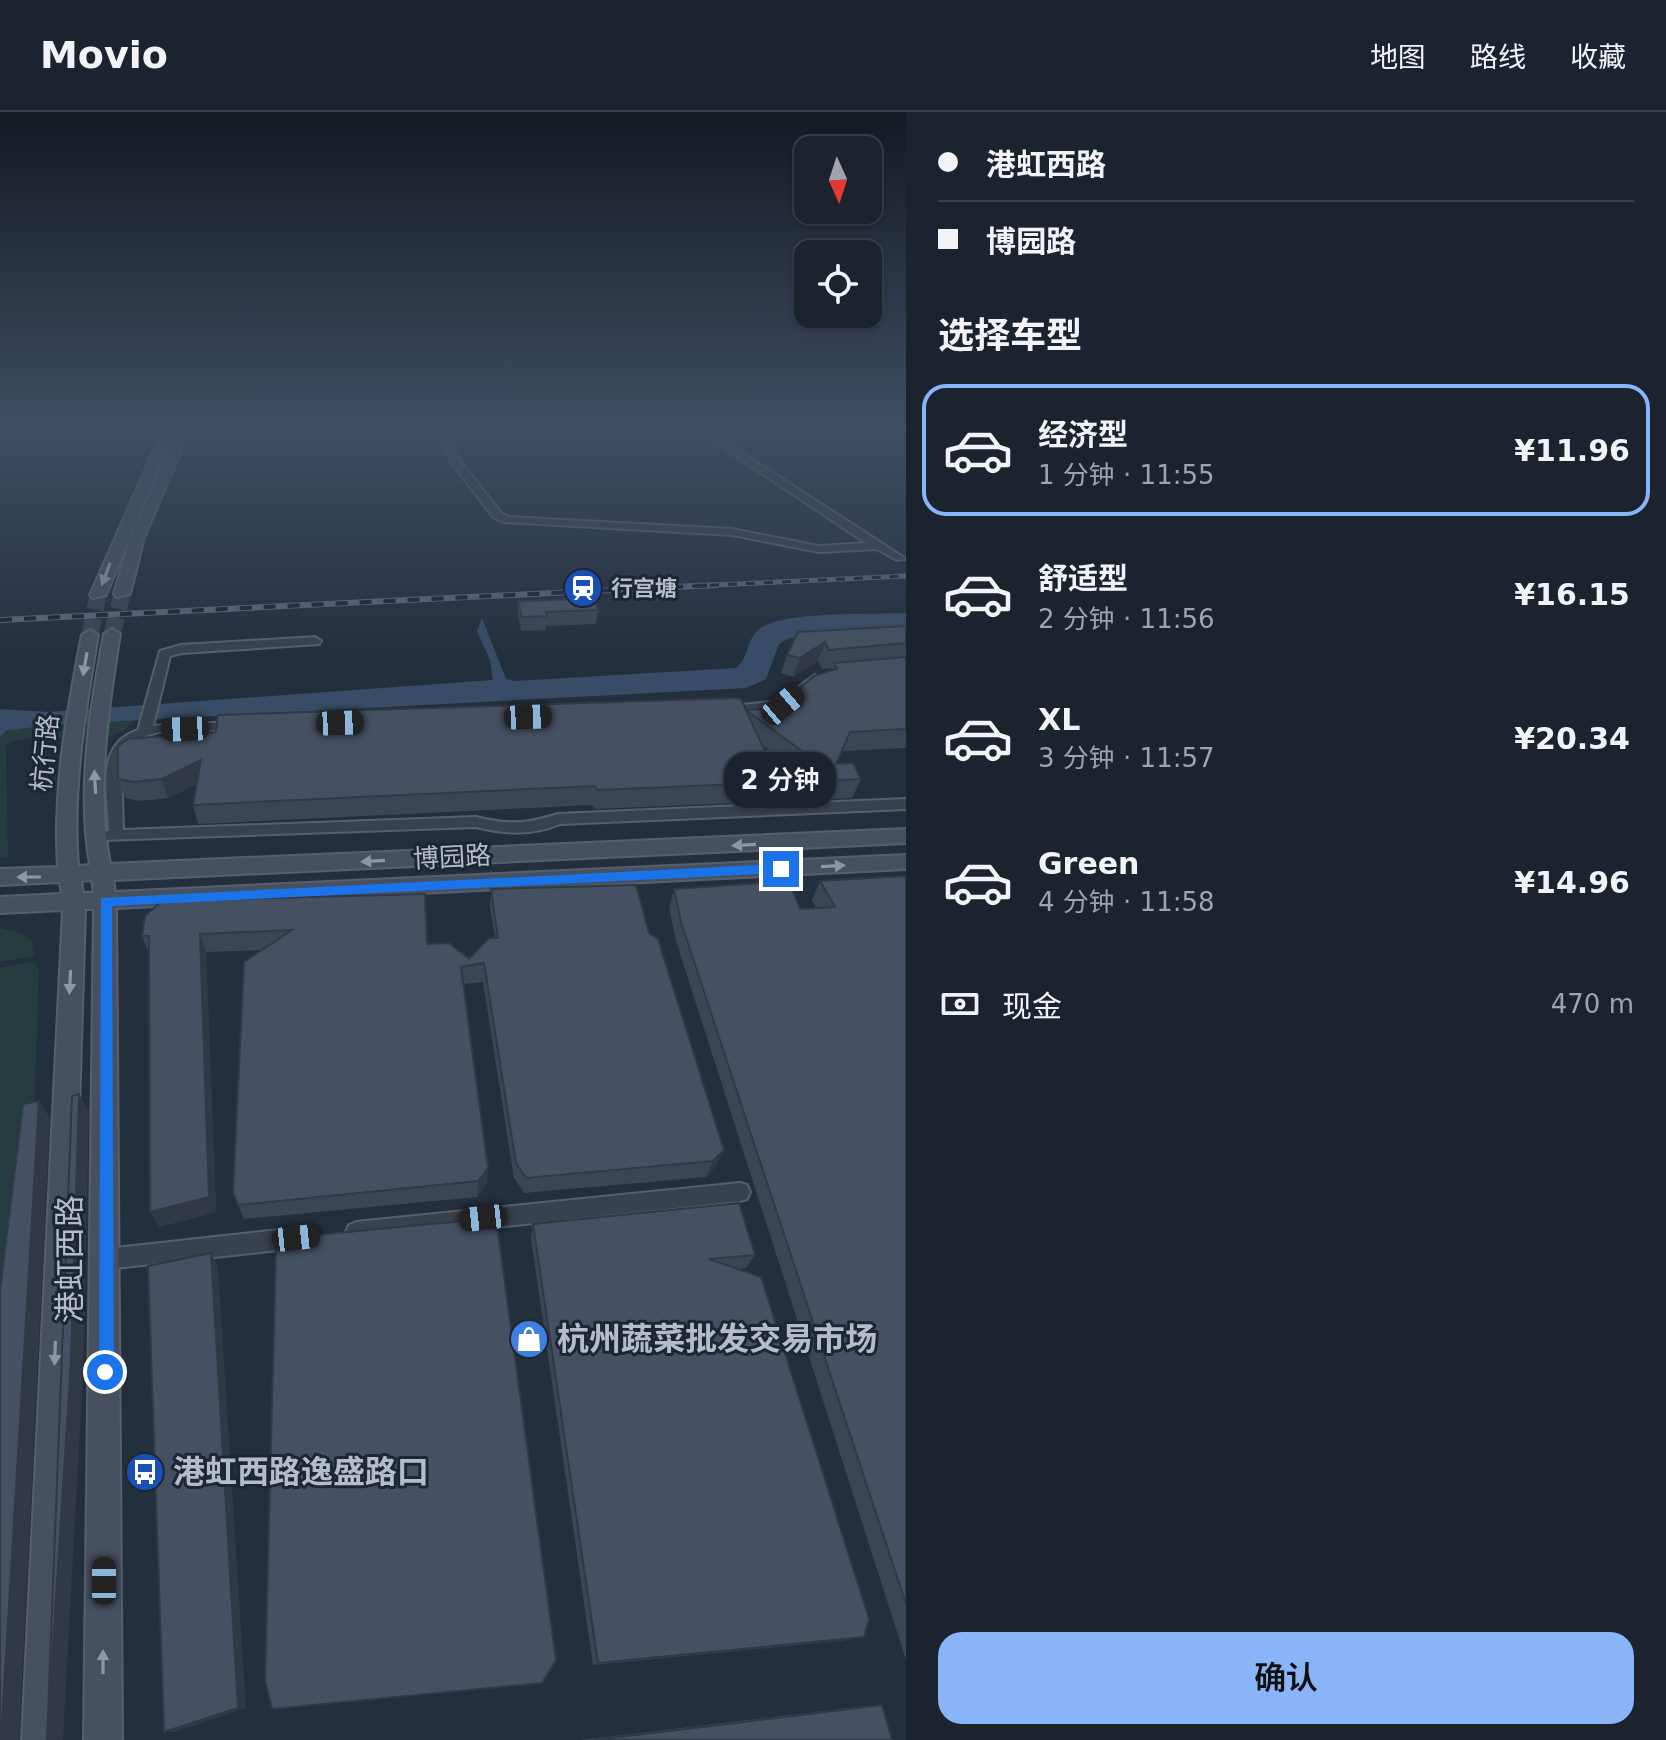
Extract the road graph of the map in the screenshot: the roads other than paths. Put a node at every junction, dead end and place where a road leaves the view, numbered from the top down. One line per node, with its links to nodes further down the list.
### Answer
1 (140, 504): 8 (main road, one-way to 8)
2 (148, 504): 7 (main road)
3 (488, 504): 5 (street)
4 (815, 504): 5 (street)
5 (879, 546): 6 (street)
6 (901, 558)
7 (122, 594)
8 (98, 595)
9 (112, 634): 18 (main road, 杭行路, one-way to 9)
10 (90, 635): 24 (main road, 杭行路, one-way to 24)
11 (315, 641): 14 (street)
12 (833, 673): 13 (street)
13 (715, 711)
14 (146, 726): 15 (street); 18 (street)
15 (247, 727)
16 (906, 804): 17 (street)
17 (518, 829): 18 (street); 20 (street)
18 (106, 836): 23 (main road, 杭行路)
19 (906, 836): 20 (main road, 博园路, one-way to 20)
20 (524, 853): 23 (main road, 博园路, one-way to 23)
21 (906, 862): 23 (main road, 博园路, one-way to 21)
22 (0, 877): 24 (main road, 博园路, one-way to 22)
23 (104, 888): 24 (main road, 博园路); 27 (main road, 港虹西路)
24 (71, 890): 25 (main road, 博园路); 28 (main road, 港虹西路, one-way to 28)
25 (0, 905)
26 (740, 1192): 27 (street)
27 (106, 1259): 29 (main road, 港虹西路, one-way to 27)
28 (41, 1740)
29 (103, 1740)

